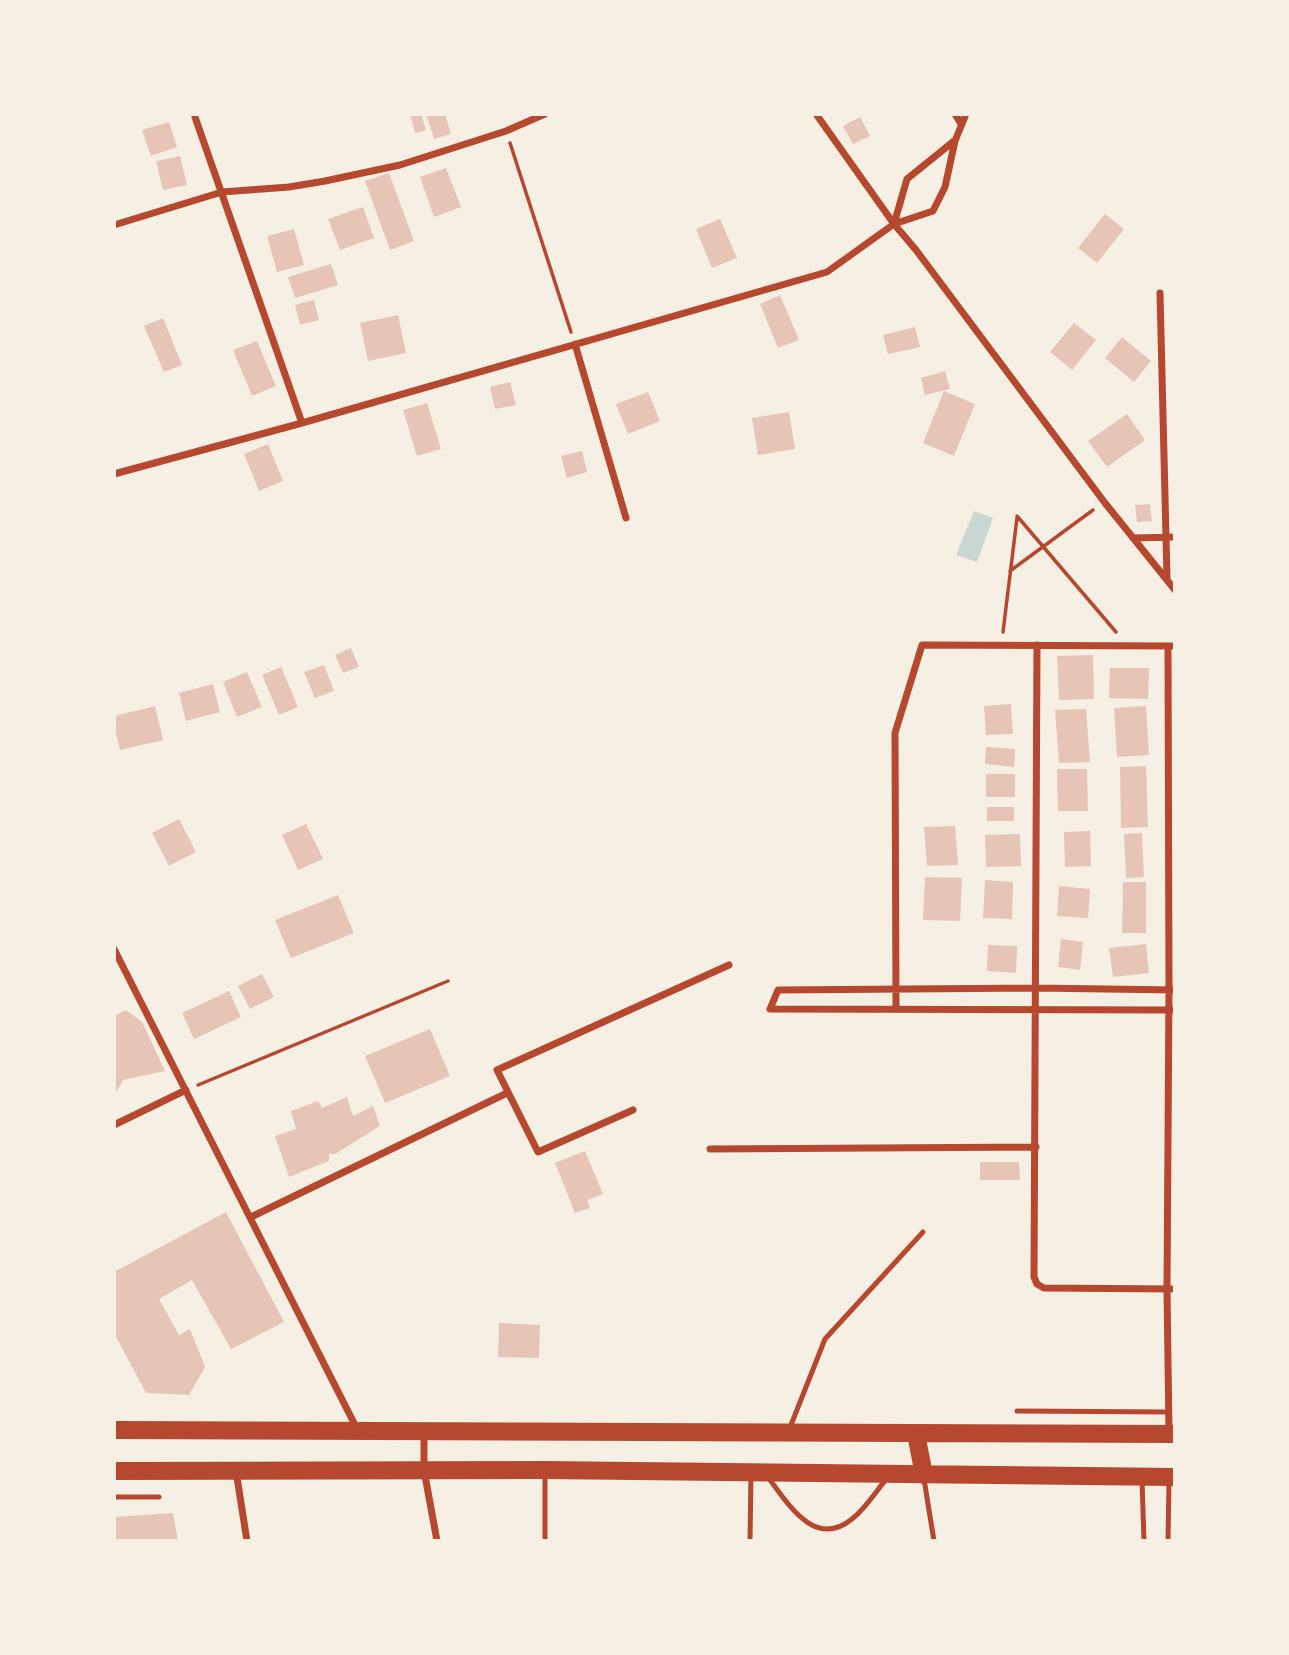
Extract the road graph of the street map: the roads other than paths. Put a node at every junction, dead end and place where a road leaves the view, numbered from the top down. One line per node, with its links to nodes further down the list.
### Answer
1 (545, 114): 8 (street)
2 (816, 114): 9 (street)
3 (955, 114): 6 (street)
4 (966, 114): 6 (street)
5 (195, 117): 8 (street)
6 (961, 124): 7 (street)
7 (955, 141): 9 (street); 9 (street)
8 (222, 192): 10 (street); 13 (street)
9 (894, 224): 12 (street); 17 (street)
10 (114, 225)
11 (1160, 293): 18 (street)
12 (575, 344): 13 (street); 15 (street)
13 (302, 423): 14 (street)
14 (114, 474)
15 (626, 518)
16 (1175, 537): 18 (street)
17 (1133, 538): 18 (street); 19 (street)
18 (1165, 538): 19 (street)
19 (1167, 579): 20 (street)
20 (1175, 590)
21 (1037, 645): 22 (street); 25 (street); 26 (street)
22 (1172, 646): 27 (street)
23 (114, 949): 31 (street)
24 (729, 964): 32 (street)
25 (1036, 988): 26 (street); 27 (street); 29 (street)
26 (896, 989): 28 (street); 28 (street)
27 (1172, 990): 30 (street)
28 (896, 1008): 29 (street)
29 (1037, 1009): 30 (street); 35 (street)
30 (1172, 1010): 39 (street)
31 (186, 1090): 34 (street); 37 (street)
32 (508, 1093): 33 (street); 37 (street)
33 (633, 1110)
34 (114, 1125)
35 (1035, 1147): 36 (street); 39 (street)
36 (710, 1149)
37 (251, 1217): 48 (street)
38 (923, 1231): 50 (lane)
39 (1171, 1289): 46 (street)
40 (1017, 1411): 41 (lane)
41 (1028, 1411): 42 (lane); 52 (lane)
42 (1067, 1412): 43 (lane); 53 (lane)
43 (1100, 1412): 44 (lane); 54 (lane)
44 (1113, 1412): 45 (lane); 54 (lane)
45 (1131, 1412): 46 (lane); 54 (lane)
46 (1169, 1412): 55 (street)
47 (114, 1430): 48 (main road)
48 (358, 1431): 49 (main road)
49 (424, 1431): 50 (main road); 56 (street)
50 (788, 1433): 51 (main road)
51 (916, 1434): 52 (main road); 62 (main road)
52 (1028, 1434): 53 (main road)
53 (1067, 1434): 54 (main road)
54 (1115, 1434): 55 (main road)
55 (1172, 1434)
56 (424, 1470): 57 (main road); 59 (main road); 68 (street)
57 (545, 1470): 60 (main road); 69 (lane)
58 (114, 1471): 59 (main road)
59 (235, 1471): 67 (street)
60 (758, 1473): 61 (main road); 61 (lane); 70 (lane)
61 (890, 1475): 62 (main road)
62 (924, 1475): 63 (main road); 71 (lane)
63 (1142, 1477): 64 (main road); 72 (lane)
64 (1172, 1477): 73 (lane)
65 (114, 1497): 66 (lane)
66 (159, 1497)
67 (247, 1541)
68 (437, 1541)
69 (545, 1541)
70 (750, 1541)
71 (934, 1541)
72 (1144, 1541)
73 (1168, 1541)

